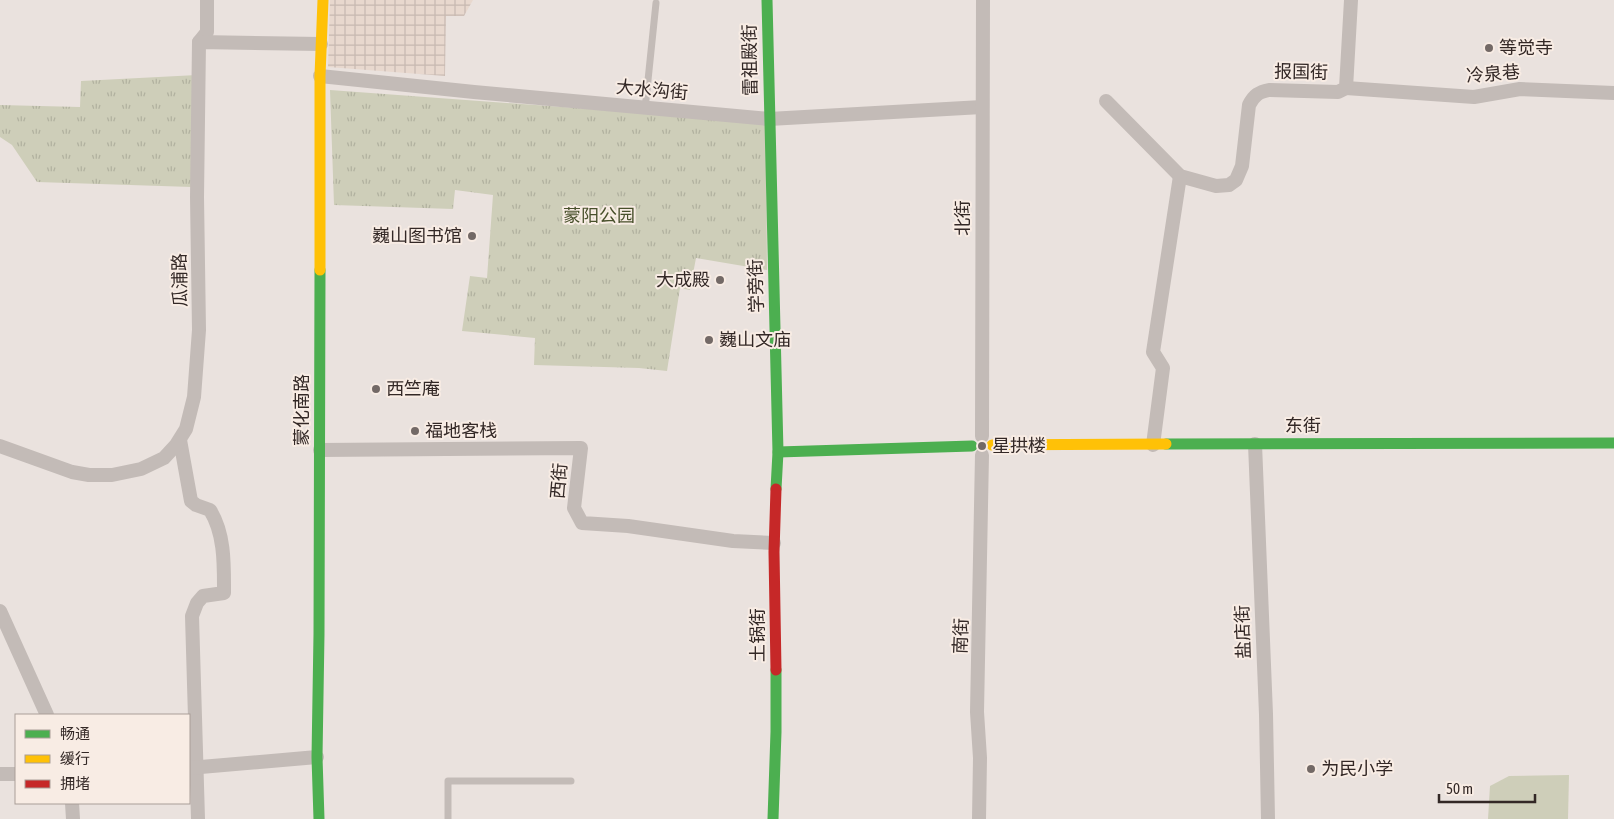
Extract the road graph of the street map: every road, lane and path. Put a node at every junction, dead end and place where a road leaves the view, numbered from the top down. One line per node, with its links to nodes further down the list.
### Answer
1 (207, 0): 7 (street, 瓜浦路)
2 (323, 0): 8 (street, 蒙化南路)
3 (767, 0): 15 (street, 雷祖殿街)
4 (983, 0): 13 (street, 北街)
5 (1351, 0): 10 (street, 报国街)
6 (656, 2): 14 (lane)
7 (199, 42): 8 (street); 17 (street, 瓜浦路)
8 (321, 44): 9 (street, 蒙化南路)
9 (320, 76): 14 (street, 大水沟街); 23 (street, 蒙化南路)
10 (1346, 88): 11 (street, 冷泉巷); 16 (street, 报国街)
11 (1614, 93)
12 (1106, 101): 16 (street)
13 (982, 107): 15 (street, 大水沟街); 22 (street, 北街)
14 (645, 109): 15 (street, 大水沟街)
15 (769, 119): 24 (street, 学旁街)
16 (1180, 176): 20 (street)
17 (180, 440): 21 (street, 瓜浦路); 29 (street)
18 (1614, 443): 19 (street, 东街)
19 (1255, 444): 20 (street, 东街); 40 (street, 盐店街)
20 (1153, 445): 22 (street, 东街)
21 (0, 446)
22 (982, 446): 24 (street); 39 (street, 南街)
23 (320, 450): 25 (street, 西街); 28 (street, 蒙化南路)
24 (778, 452): 25 (street, 土锅街)
25 (774, 543): 38 (street, 土锅街)
26 (0, 610): 27 (street)
27 (47, 714)
28 (317, 757): 29 (street); 36 (street, 蒙化南路)
29 (193, 768): 35 (street)
30 (0, 774): 31 (street)
31 (15, 774)
32 (571, 781): 37 (lane)
33 (72, 804): 34 (street)
34 (73, 819)
35 (198, 819)
36 (319, 819)
37 (448, 819)
38 (773, 819)
39 (979, 819)
40 (1268, 819)

